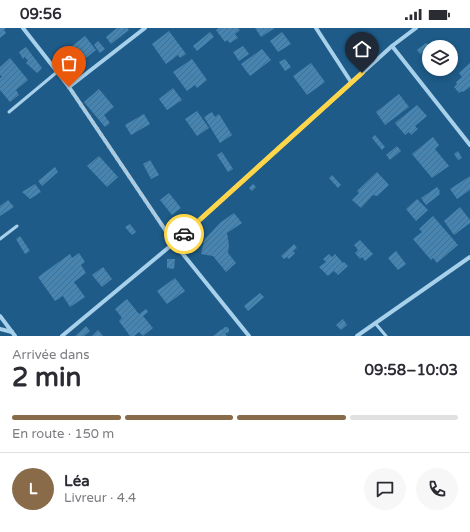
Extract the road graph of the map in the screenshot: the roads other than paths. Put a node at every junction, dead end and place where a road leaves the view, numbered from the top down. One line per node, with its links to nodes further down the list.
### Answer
1 (23, 28): 6 (street)
2 (145, 28): 8 (street)
3 (316, 28): 7 (street)
4 (416, 28): 5 (street)
5 (392, 46): 7 (street); 10 (street)
6 (57, 72): 8 (street); 9 (lane)
7 (351, 82): 13 (street)
8 (69, 87): 13 (street)
9 (9, 112)
10 (470, 145)
11 (17, 226): 12 (lane)
12 (0, 239)
13 (174, 243): 20 (street); 21 (street)
14 (470, 256): 16 (street)
15 (0, 316): 18 (street)
16 (375, 323): 22 (street); 23 (lane)
17 (0, 329): 18 (street)
18 (12, 332): 19 (street)
19 (15, 336)
20 (62, 336)
21 (249, 336)
22 (357, 336)
23 (386, 336)

